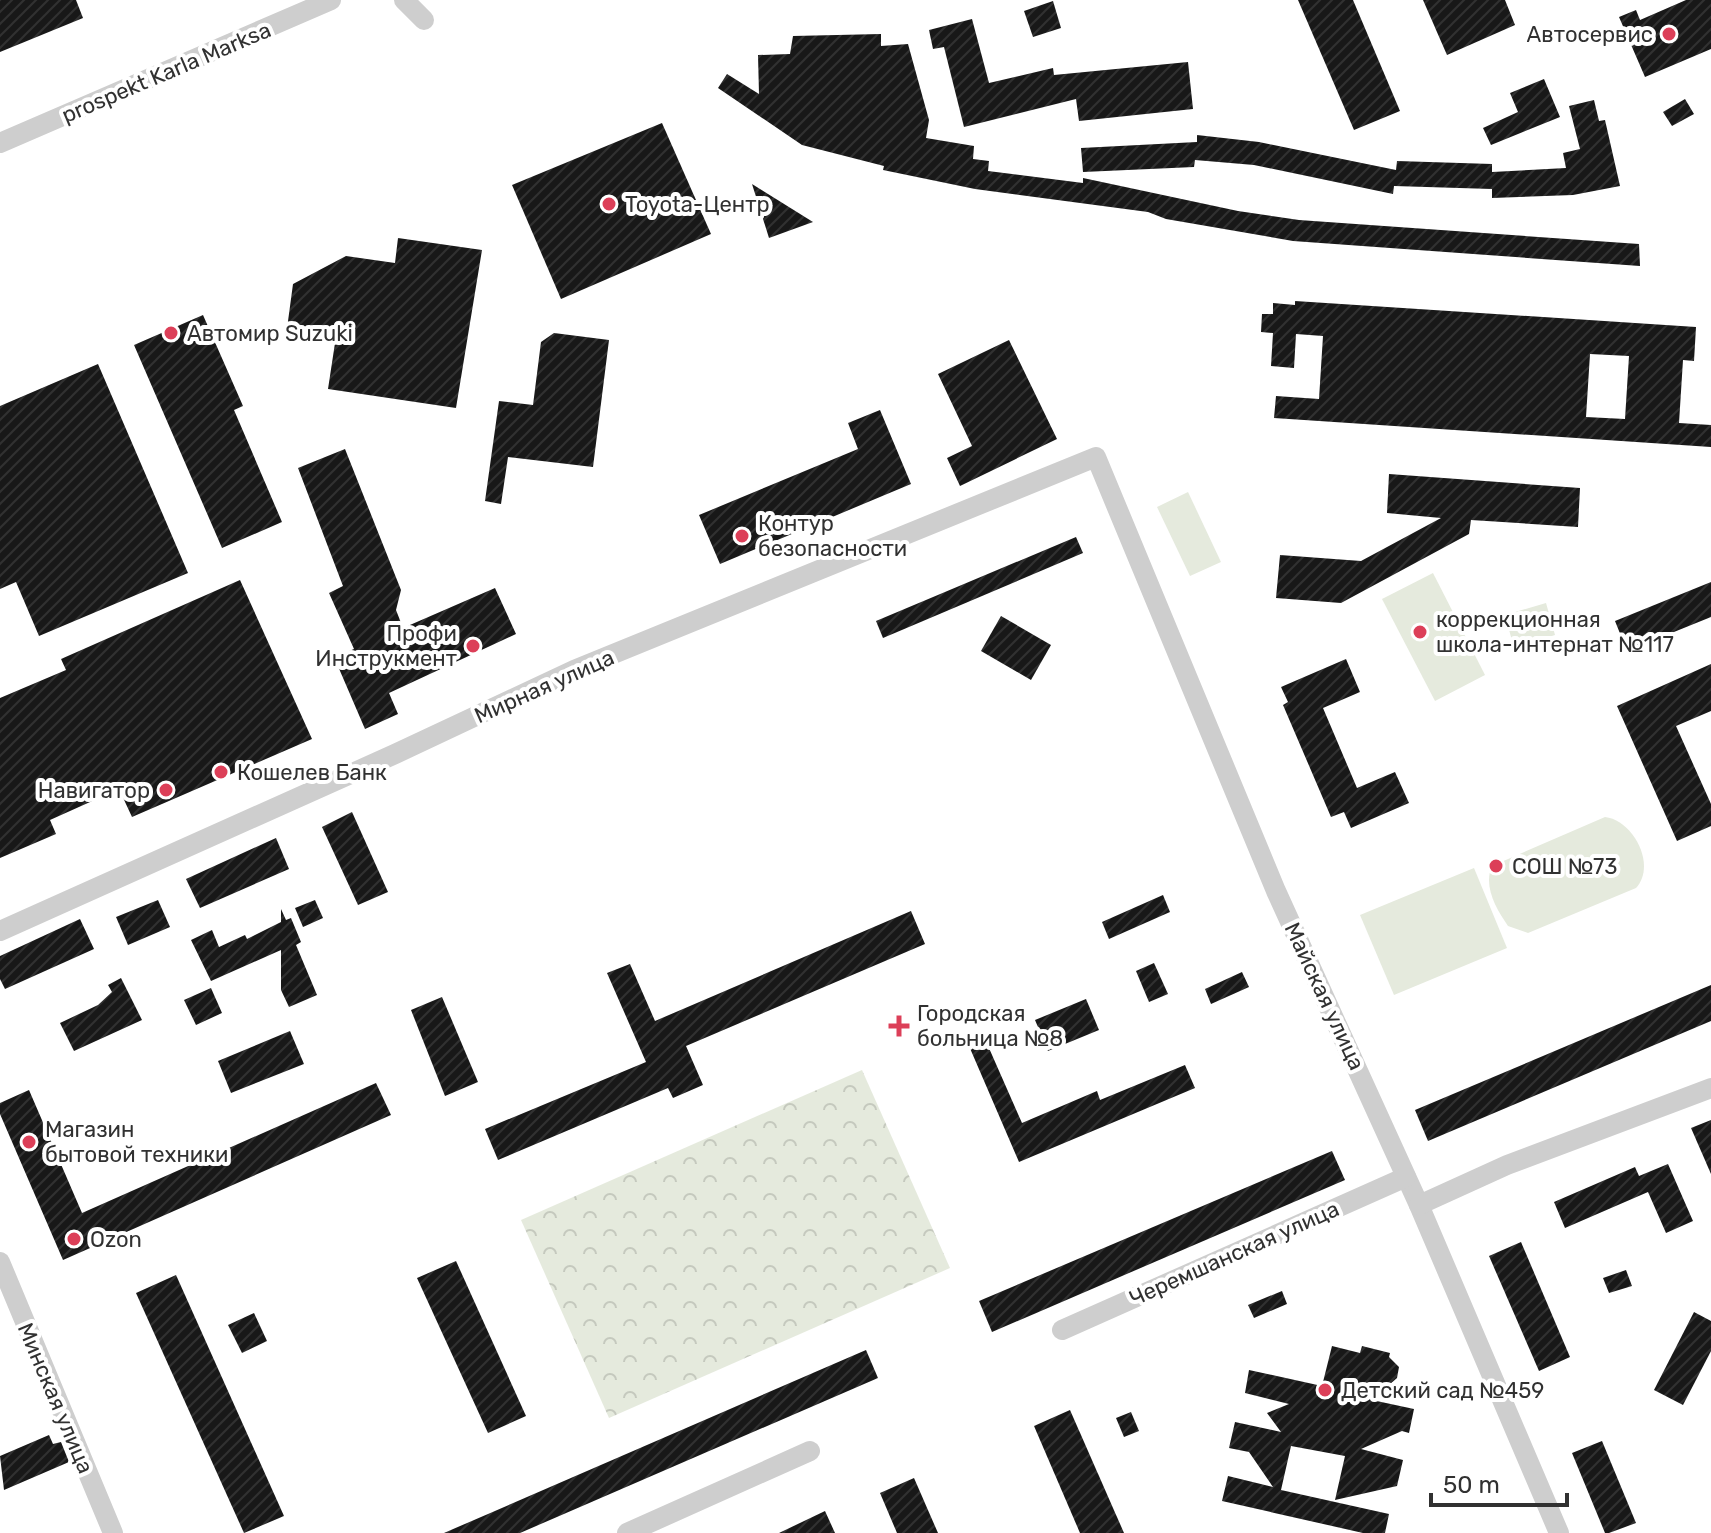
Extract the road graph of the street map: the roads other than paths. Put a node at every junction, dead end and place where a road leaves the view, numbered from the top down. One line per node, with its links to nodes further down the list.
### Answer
1 (331, 0): 4 (street, prospekt Karla Marksa)
2 (404, 0): 3 (street)
3 (424, 20)
4 (0, 143)
5 (1096, 457): 6 (street, Мирная улица); 8 (street, Майская улица)
6 (0, 931)
7 (1711, 1088): 9 (street)
8 (1406, 1177): 9 (street, Майская улица); 11 (street, Черемшанская улица)
9 (1419, 1205): 15 (street, Майская улица)
10 (0, 1262): 13 (street, Минская улица)
11 (1062, 1330)
12 (810, 1451): 14 (street)
13 (113, 1533)
14 (627, 1533)
15 (1559, 1533)

